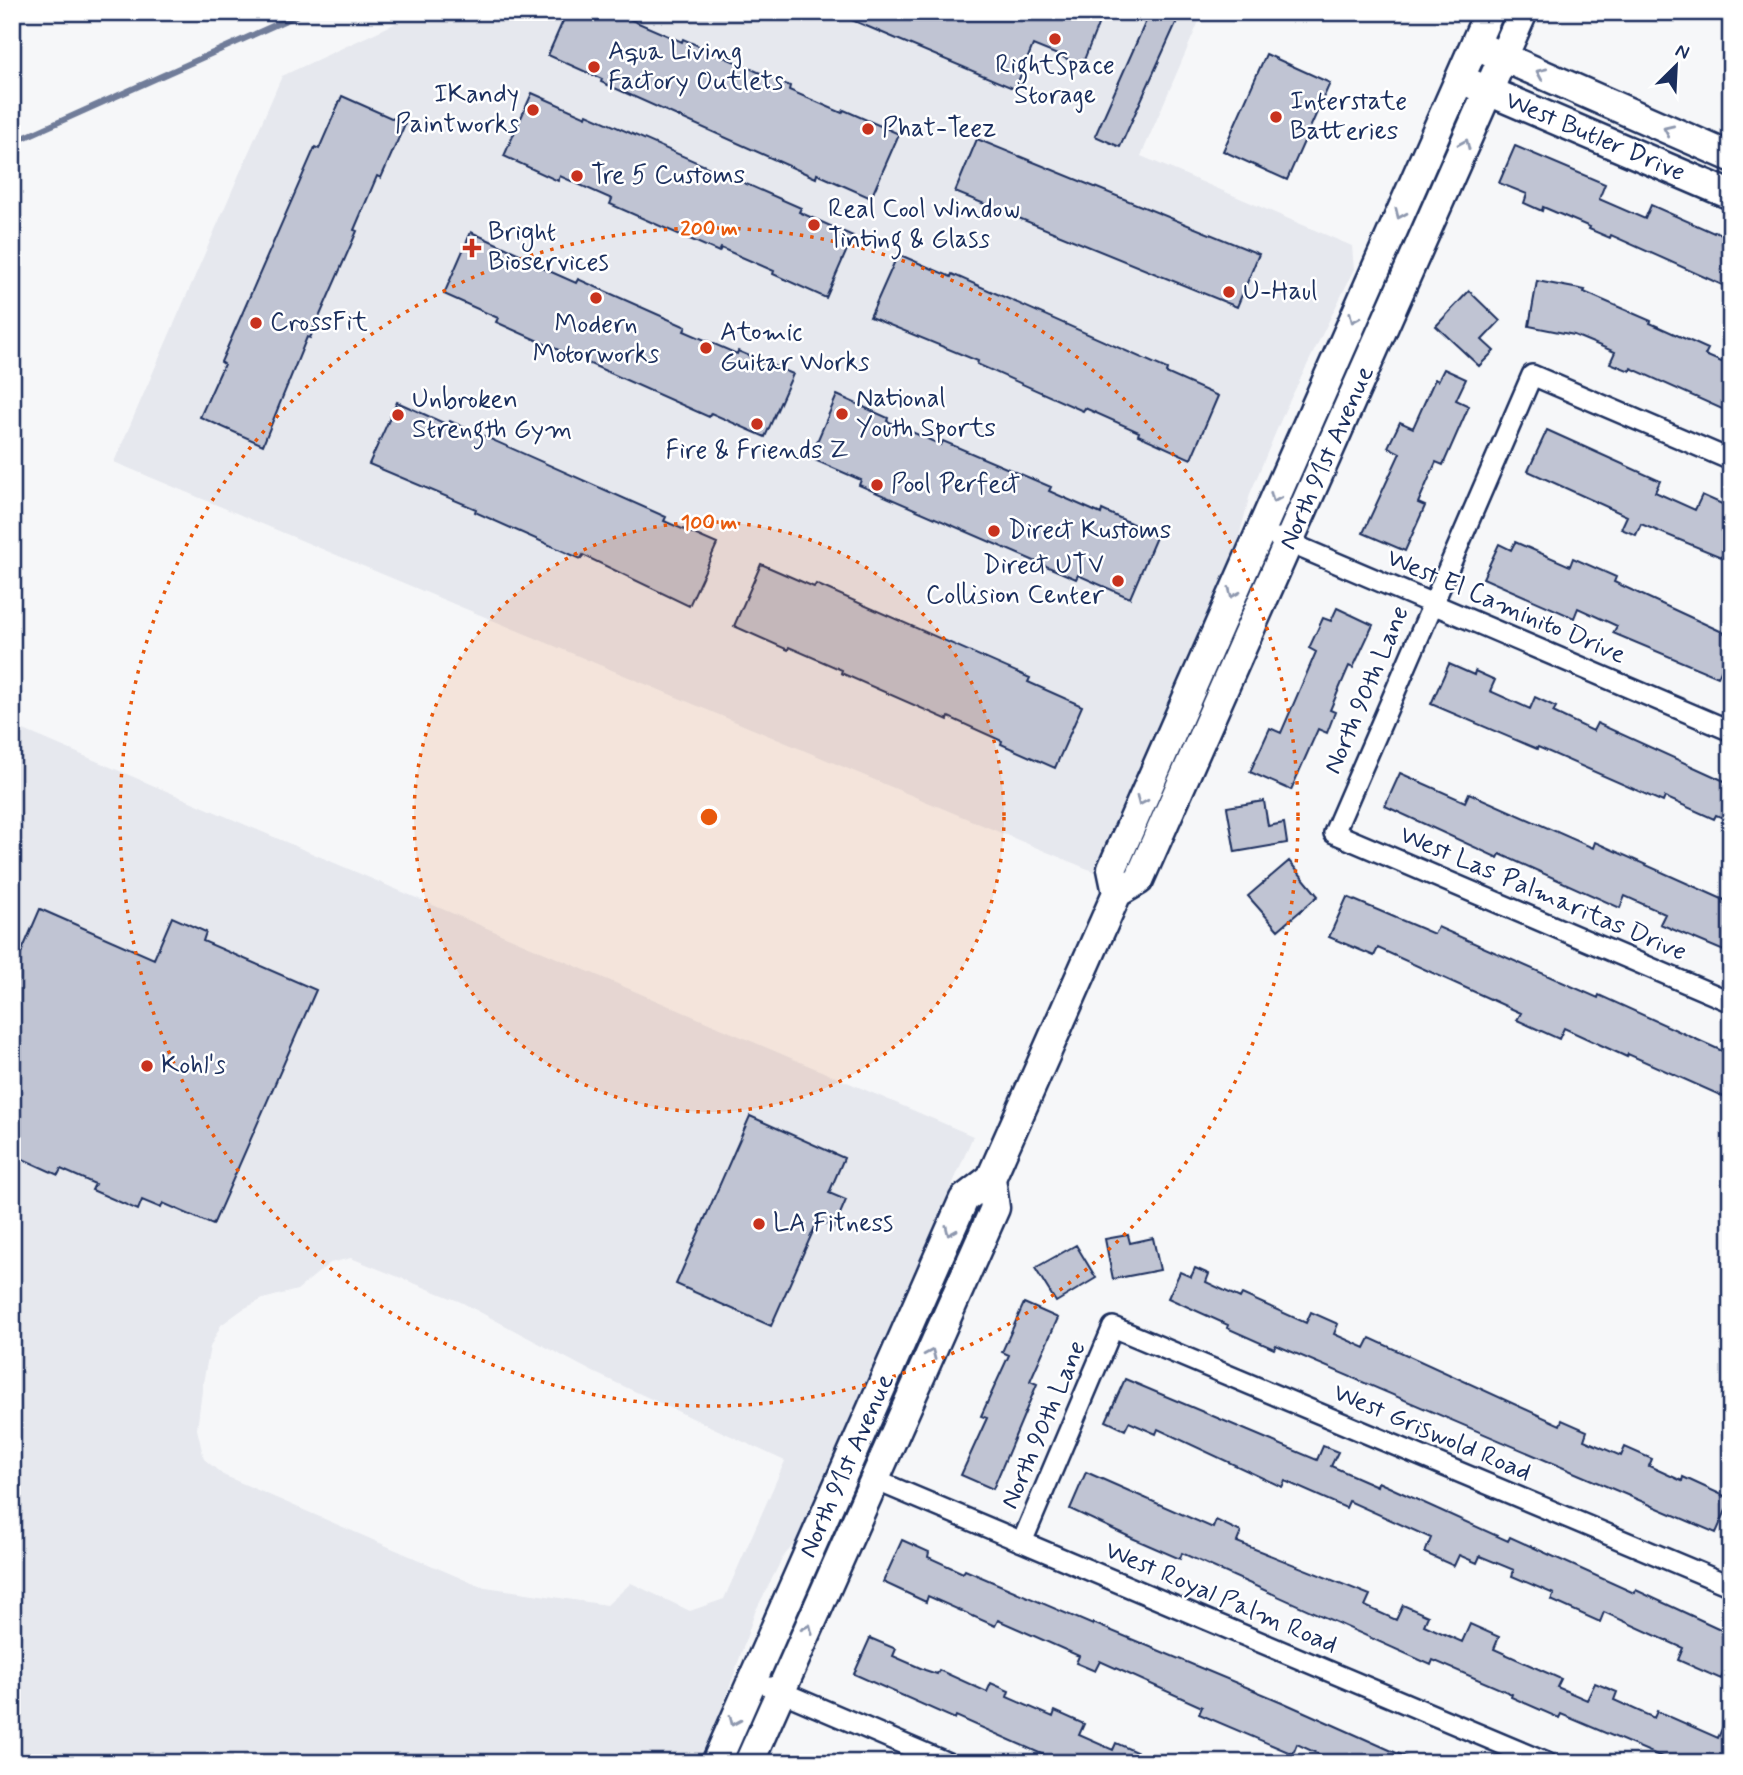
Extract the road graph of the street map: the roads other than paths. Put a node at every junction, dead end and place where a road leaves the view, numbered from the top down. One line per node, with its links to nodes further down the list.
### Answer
1 (1489, 12): 3 (main road, North 91st Avenue)
2 (1523, 12): 4 (main road, North 91st Avenue)
3 (1475, 44): 4 (main road, West Butler Drive); 5 (main road, North 91st Avenue)
4 (1504, 57): 6 (main road, North 91st Avenue); 7 (main road, West Butler Drive, one-way to 4)
5 (1459, 79): 6 (main road, West Butler Drive); 10 (main road, North 91st Avenue, one-way to 10)
6 (1488, 91): 8 (main road, West Butler Drive); 11 (main road, North 91st Avenue, one-way to 6)
7 (1731, 157)
8 (1731, 195)
9 (1731, 460): 12 (street, North 90th Lane)
10 (1261, 530): 11 (street, West El Caminito Drive); 15 (main road, North 91st Avenue, one-way to 15)
11 (1290, 543): 12 (street, West El Caminito Drive); 15 (main road, North 91st Avenue)
12 (1433, 604): 13 (street, West El Caminito Drive); 14 (street, North 90th Lane)
13 (1731, 731)
14 (1334, 833): 16 (street, West Las Palmaritas Drive)
15 (1117, 893): 17 (main road, North 91st Avenue)
16 (1731, 1002)
17 (991, 1178): 19 (main road, North 91st Avenue, one-way to 19); 20 (main road, North 91st Avenue, one-way to 17)
18 (1114, 1327): 21 (street, North 90th Lane); 22 (street, West Griswold Road)
19 (908, 1328): 20 (main road); 23 (main road, North 91st Avenue)
20 (875, 1480): 21 (street, West Royal Palm Road); 24 (main road, North 91st Avenue, one-way to 20)
21 (1022, 1542): 28 (street, West Royal Palm Road)
22 (1731, 1586)
23 (752, 1680): 24 (street); 25 (main road, North 91st Avenue, one-way to 25)
24 (780, 1692): 26 (main road, North 91st Avenue); 27 (street)
25 (716, 1763)
26 (749, 1763)
27 (948, 1763)
28 (1547, 1763)

